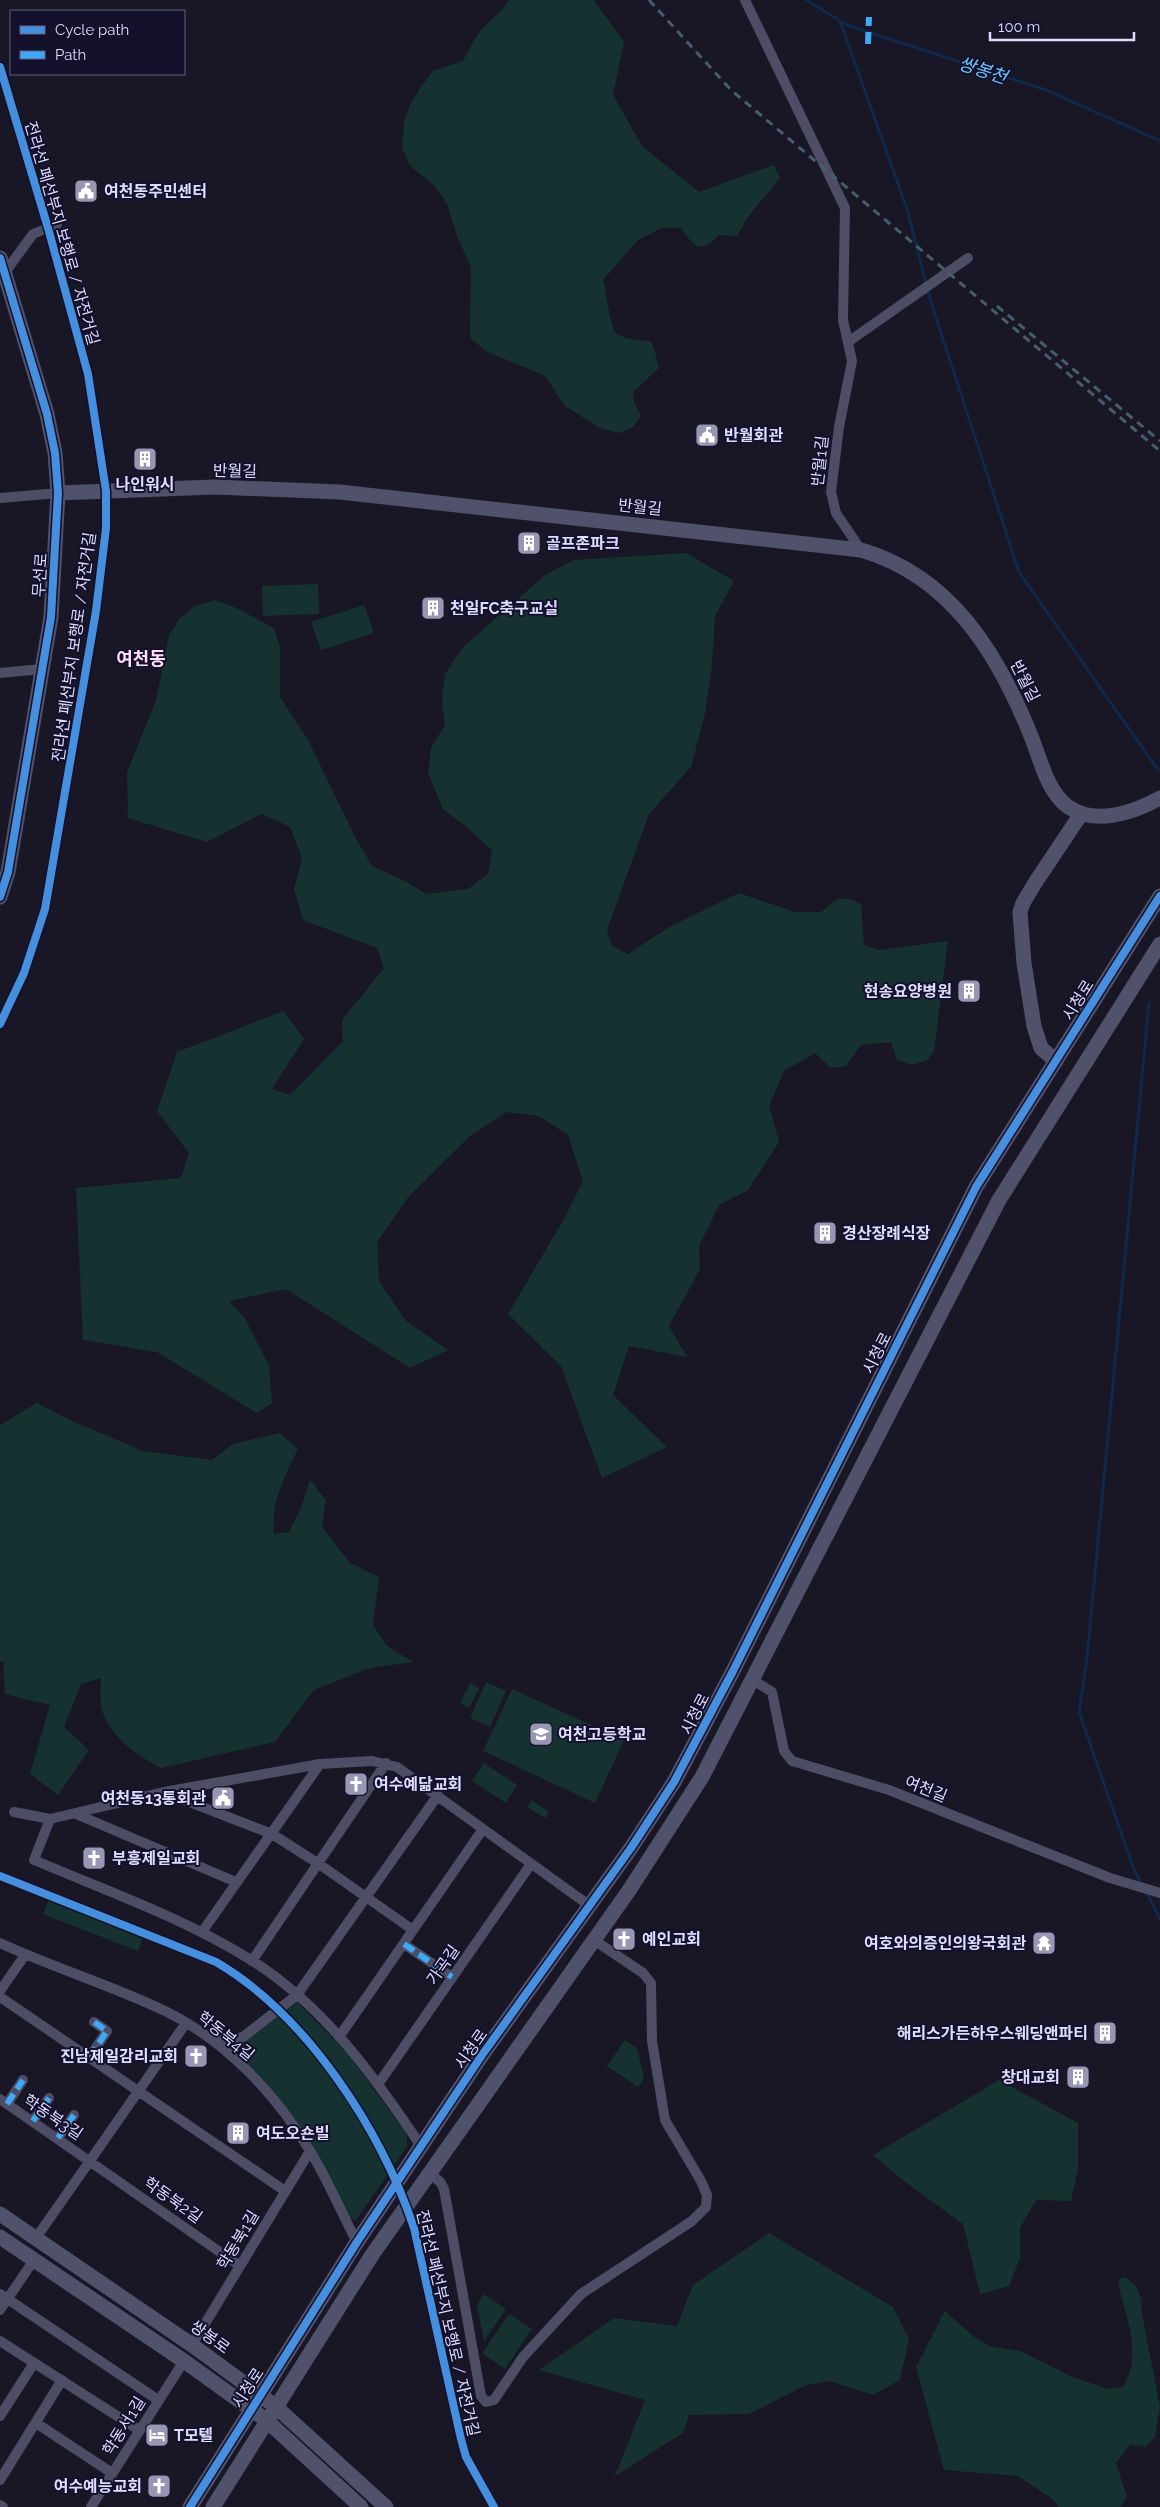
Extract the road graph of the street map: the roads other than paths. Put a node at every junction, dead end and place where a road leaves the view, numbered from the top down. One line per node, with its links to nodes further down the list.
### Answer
1 (745, 0): 6 (street, 반월1길)
2 (57, 224): 5 (street)
3 (0, 258): 5 (street, 무선로)
4 (968, 258): 6 (street)
5 (2, 275): 7 (street, 무선로)
6 (848, 342): 9 (street, 반월1길)
7 (58, 493): 8 (street); 9 (street, 반월길); 10 (street, 무선로)
8 (0, 498)
9 (861, 550): 12 (street, 반월길)
10 (42, 669): 11 (street); 16 (street, 무선로)
11 (0, 673)
12 (1062, 801): 14 (street, 반월길); 15 (street)
13 (1156, 803): 14 (street)
14 (1081, 814): 15 (street)
15 (1064, 837): 20 (street)
16 (4, 870): 18 (street, 무선로)
17 (1160, 896): 20 (street, 시청로)
18 (0, 897)
19 (1160, 944): 22 (street, 시청로)
20 (1056, 1061): 21 (street, 시청로)
21 (733, 1670): 22 (street); 37 (street, 시청로)
22 (753, 1680): 35 (street, 여천길); 40 (street, 시청로)
23 (386, 1763): 24 (street); 26 (street); 32 (street)
24 (320, 1764): 25 (street); 31 (street)
25 (164, 1792): 28 (street); 31 (street)
26 (438, 1795): 30 (street); 36 (street)
27 (14, 1812): 29 (street)
28 (76, 1814): 29 (street); 34 (street)
29 (50, 1819): 39 (street)
30 (484, 1829): 33 (street); 38 (street)
31 (272, 1834): 32 (street); 34 (street)
32 (319, 1864): 36 (street); 44 (street)
33 (531, 1864): 37 (street); 45 (street, 가곡길)
34 (236, 1882): 39 (street)
35 (1157, 1892)
36 (366, 1898): 38 (street); 47 (street)
37 (590, 1906): 53 (street, 시청로)
38 (413, 1930): 42 (street)
39 (202, 1932): 44 (street)
40 (594, 1940): 55 (street, 시청로); 67 (street)
41 (0, 1943): 43 (street, 학동북4길)
42 (404, 1944): 45 (street); 51 (street)
43 (25, 1955): 46 (street); 50 (street, 학동북4길)
44 (252, 1961): 47 (street)
45 (452, 1977): 57 (street, 가곡길)
46 (0, 1991)
47 (297, 1995): 51 (street); 52 (street)
48 (0, 1997): 54 (street)
49 (94, 2022): 54 (street)
50 (186, 2023): 52 (street, 학동북4길); 58 (street)
51 (339, 2037): 57 (street)
52 (210, 2039): 65 (street, 학동북4길)
53 (482, 2055): 55 (street); 64 (street, 시청로)
54 (89, 2058): 58 (street)
55 (502, 2068): 67 (street, 시청로)
56 (23, 2080): 60 (street)
57 (379, 2083): 64 (street)
58 (137, 2091): 66 (street); 68 (street)
59 (49, 2098): 62 (street)
60 (4, 2101): 62 (street, 학동북3길)
61 (74, 2114): 63 (street)
62 (33, 2121): 63 (street, 학동북3길)
63 (58, 2138): 66 (street, 학동북3길)
64 (421, 2146): 72 (street, 시청로)
65 (310, 2151): 68 (street, 학동북1길); 72 (street, 학동북4길)
66 (90, 2160): 71 (street); 74 (street, 학동북2길)
67 (429, 2172): 84 (street, 시청로)
68 (285, 2191): 74 (street, 학동북1길)
69 (0, 2214): 71 (street, 쌍봉로)
70 (0, 2237): 73 (street)
71 (36, 2238): 78 (street, 쌍봉로)
72 (357, 2242): 82 (street, 시청로)
73 (34, 2260): 75 (street); 79 (street)
74 (240, 2266): 78 (street, 학동북1길)
75 (4, 2297): 76 (street); 83 (street)
76 (0, 2310)
77 (0, 2341): 80 (street)
78 (192, 2345): 82 (street, 쌍봉로)
79 (184, 2361): 83 (street, 학동서1길); 85 (street)
80 (34, 2362): 81 (street); 86 (street)
81 (62, 2380): 88 (street); 89 (street)
82 (260, 2396): 84 (street, 쌍봉로); 85 (street, 시청로)
83 (158, 2400): 89 (street, 학동서1길)
84 (275, 2406): 87 (street, 시청로); 96 (street, 쌍봉로)
85 (250, 2409): 87 (street); 93 (street, 시청로)
86 (0, 2416)
87 (266, 2420): 94 (street, 시청로); 95 (street)
88 (36, 2423): 90 (street); 91 (street)
89 (139, 2430): 90 (street, 학동서1길)
90 (112, 2474): 92 (street, 학동서1길)
91 (0, 2480)
92 (91, 2507)
93 (190, 2507)
94 (213, 2507)
95 (361, 2507)
96 (386, 2507)

